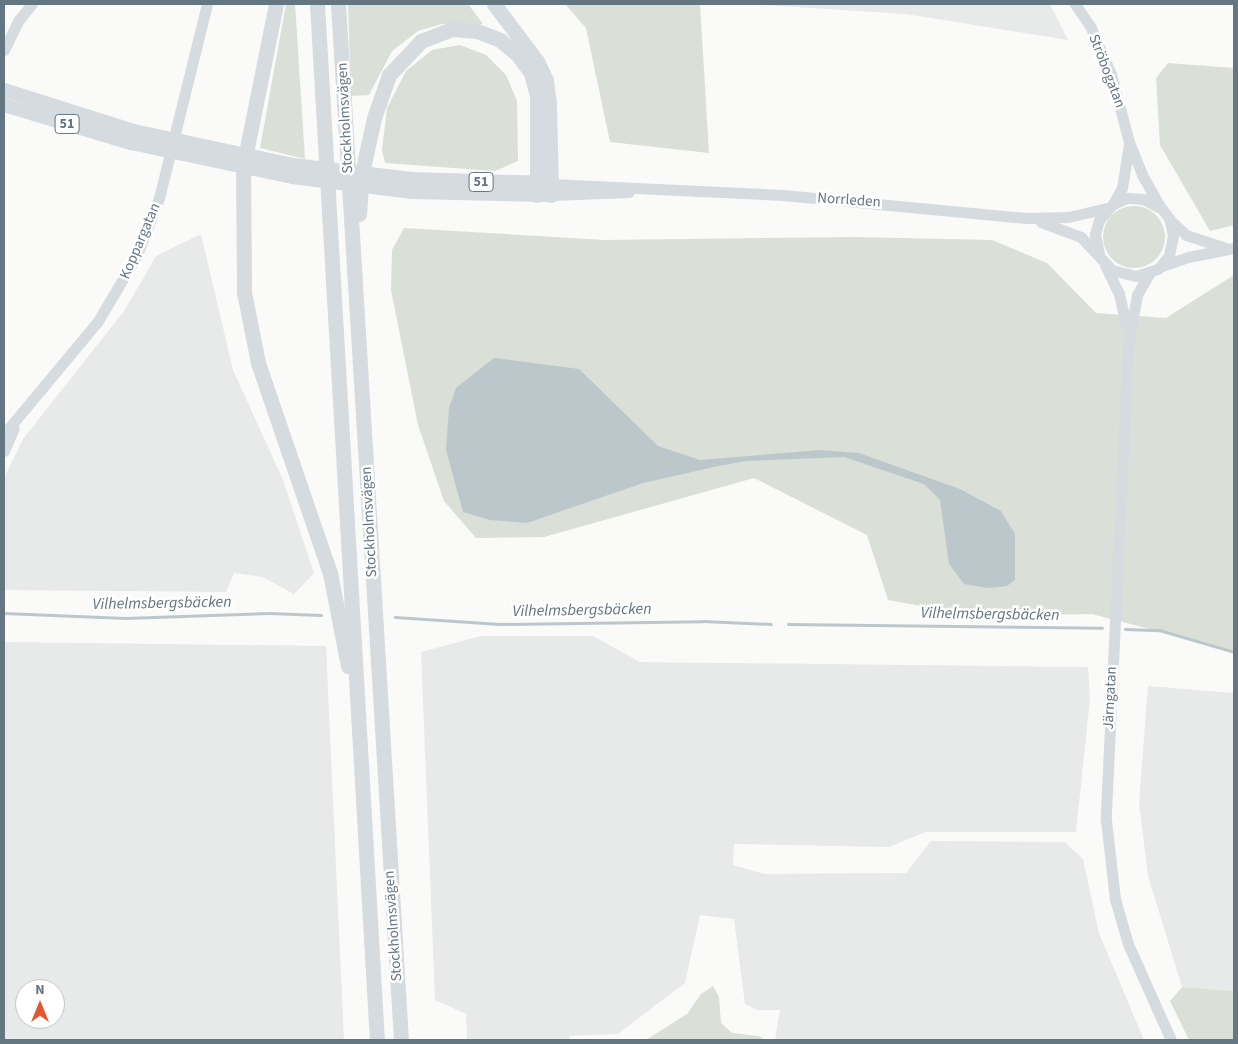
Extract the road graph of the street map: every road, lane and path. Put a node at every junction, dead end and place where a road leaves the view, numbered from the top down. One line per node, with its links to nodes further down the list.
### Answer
1 (32, 4): 8 (street)
2 (207, 4): 24 (street, Koppargatan)
3 (276, 4): 13 (highway)
4 (317, 4): 27 (highway, Stockholmsvägen)
5 (338, 4): 22 (highway, Stockholmsvägen)
6 (494, 4): 14 (highway)
7 (1075, 4): 12 (street, Ströbogatan)
8 (4, 50)
9 (4, 90): 11 (main road, 51)
10 (4, 105): 11 (main road, 51)
11 (132, 137): 13 (main road, 51); 13 (main road, 51)
12 (1129, 142): 15 (street, Ströbogatan); 16 (street, Ströbogatan)
13 (245, 161): 14 (main road, 51); 27 (highway)
14 (544, 189): 17 (street, Norrleden); 22 (highway)
15 (1110, 206): 16 (street); 17 (street); 19 (street)
16 (1166, 214): 18 (street); 20 (street)
17 (1027, 218): 19 (street)
18 (1231, 248): 20 (street)
19 (1101, 259): 21 (street); 23 (street, Järngatan)
20 (1162, 266): 21 (street)
21 (1149, 274): 23 (street, Järngatan)
22 (356, 303): 29 (highway, Stockholmsvägen)
23 (1128, 345): 30 (street, Järngatan)
24 (18, 420): 25 (street, Koppargatan); 26 (street, Koppargatan)
25 (4, 434)
26 (4, 451)
27 (363, 767): 28 (highway, Stockholmsvägen)
28 (376, 1040)
29 (402, 1040)
30 (1171, 1040)

